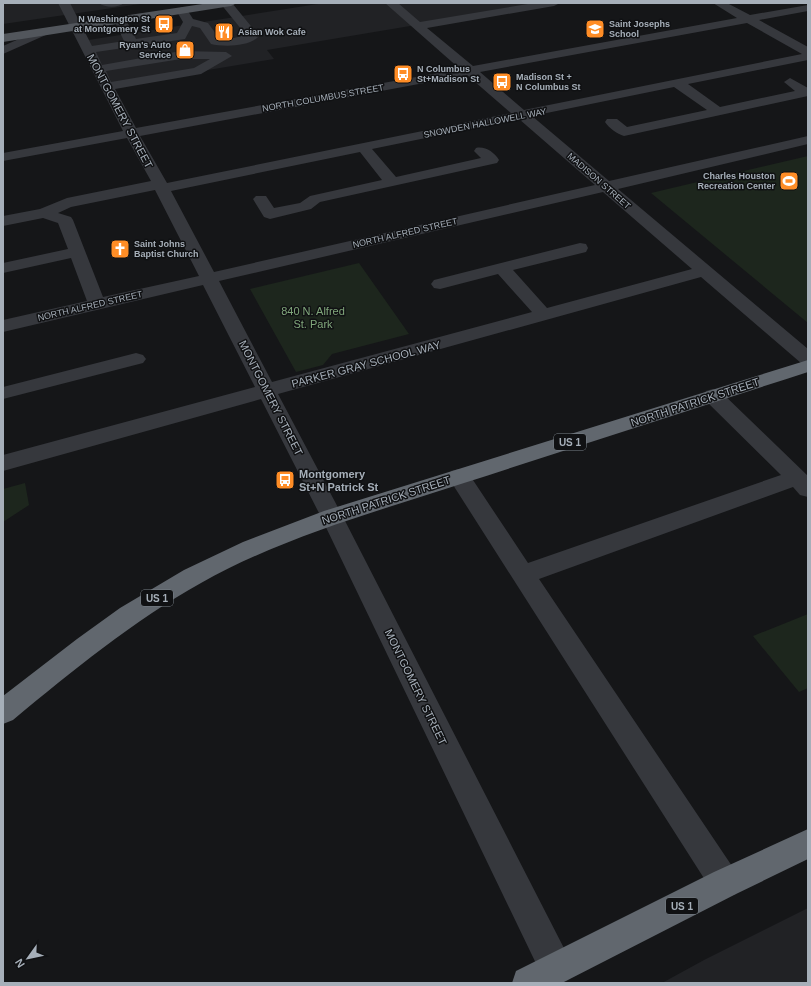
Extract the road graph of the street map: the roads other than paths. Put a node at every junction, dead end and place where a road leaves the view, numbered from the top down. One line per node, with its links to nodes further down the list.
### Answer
1 (64, 3): 14 (street, MONTGOMERY STREET)
2 (105, 3): 3 (street)
3 (118, 3)
4 (228, 3): 9 (main road); 12 (street)
5 (390, 3): 13 (street, MADISON STREET)
6 (554, 3): 13 (street)
7 (719, 3): 10 (street)
8 (808, 8): 10 (street, NORTH COLUMBUS STREET)
9 (182, 10): 11 (main road); 12 (street)
10 (748, 19): 20 (street); 23 (street, NORTH COLUMBUS STREET)
11 (120, 20): 14 (main road); 17 (street)
12 (189, 22): 17 (street)
13 (417, 26): 23 (street, MADISON STREET)
14 (76, 27): 15 (main road); 19 (street, MONTGOMERY STREET)
15 (44, 32): 16 (main road); 18 (street)
16 (3, 38)
17 (132, 44): 19 (street)
18 (3, 50)
19 (88, 50): 22 (street, MONTGOMERY STREET)
20 (808, 52)
21 (808, 56): 25 (street, SNOWDEN HALLOWELL WAY)
22 (98, 69): 26 (street, MONTGOMERY STREET); 26 (street)
23 (470, 71): 28 (street, MADISON STREET); 30 (street, NORTH COLUMBUS STREET)
24 (790, 82): 27 (street)
25 (677, 83): 27 (street); 28 (street, SNOWDEN HALLOWELL WAY)
26 (107, 87): 30 (street, MONTGOMERY STREET)
27 (718, 112): 29 (street)
28 (523, 115): 32 (street, SNOWDEN HALLOWELL WAY); 37 (street, MADISON STREET)
29 (612, 122)
30 (131, 133): 34 (street, NORTH COLUMBUS STREET); 36 (street, MONTGOMERY STREET)
31 (808, 140): 37 (street, NORTH ALFRED STREET)
32 (363, 147): 35 (street); 36 (street, SNOWDEN HALLOWELL WAY)
33 (481, 150): 35 (street)
34 (3, 157)
35 (392, 182): 38 (street)
36 (161, 186): 39 (street, SNOWDEN HALLOWELL WAY); 46 (street, MONTGOMERY STREET)
37 (604, 186): 45 (street, MADISON STREET); 46 (street, NORTH ALFRED STREET)
38 (261, 199)
39 (44, 213): 40 (street, SNOWDEN HALLOWELL WAY); 42 (street)
40 (3, 221)
41 (580, 248): 44 (street)
42 (78, 252): 43 (street); 48 (street)
43 (3, 268)
44 (501, 268): 47 (street); 49 (street)
45 (706, 270): 49 (street, PARKER GRAY SCHOOL WAY); 51 (street, MADISON STREET)
46 (209, 278): 48 (street, NORTH ALFRED STREET); 54 (street, MONTGOMERY STREET)
47 (440, 284)
48 (97, 304): 50 (street, NORTH ALFRED STREET)
49 (544, 315): 54 (street, PARKER GRAY SCHOOL WAY)
50 (3, 326)
51 (808, 358)
52 (136, 360): 55 (street)
53 (808, 366): 56 (highway, NORTH PATRICK STREET / US 1)
54 (267, 391): 57 (street, PARKER GRAY SCHOOL WAY); 60 (street, MONTGOMERY STREET)
55 (3, 393)
56 (713, 396): 58 (highway, NORTH PATRICK STREET / US 1); 59 (street)
57 (4, 457)
58 (459, 477): 60 (highway, NORTH PATRICK STREET / US 1); 61 (street)
59 (802, 483): 61 (street)
60 (332, 517): 62 (highway, NORTH PATRICK STREET / US 1); 65 (street, MONTGOMERY STREET)
61 (523, 575): 64 (street)
62 (3, 712)
63 (808, 844): 64 (highway, US 1)
64 (725, 883): 65 (highway, US 1)
65 (556, 968): 66 (highway, US 1)
66 (528, 983)

